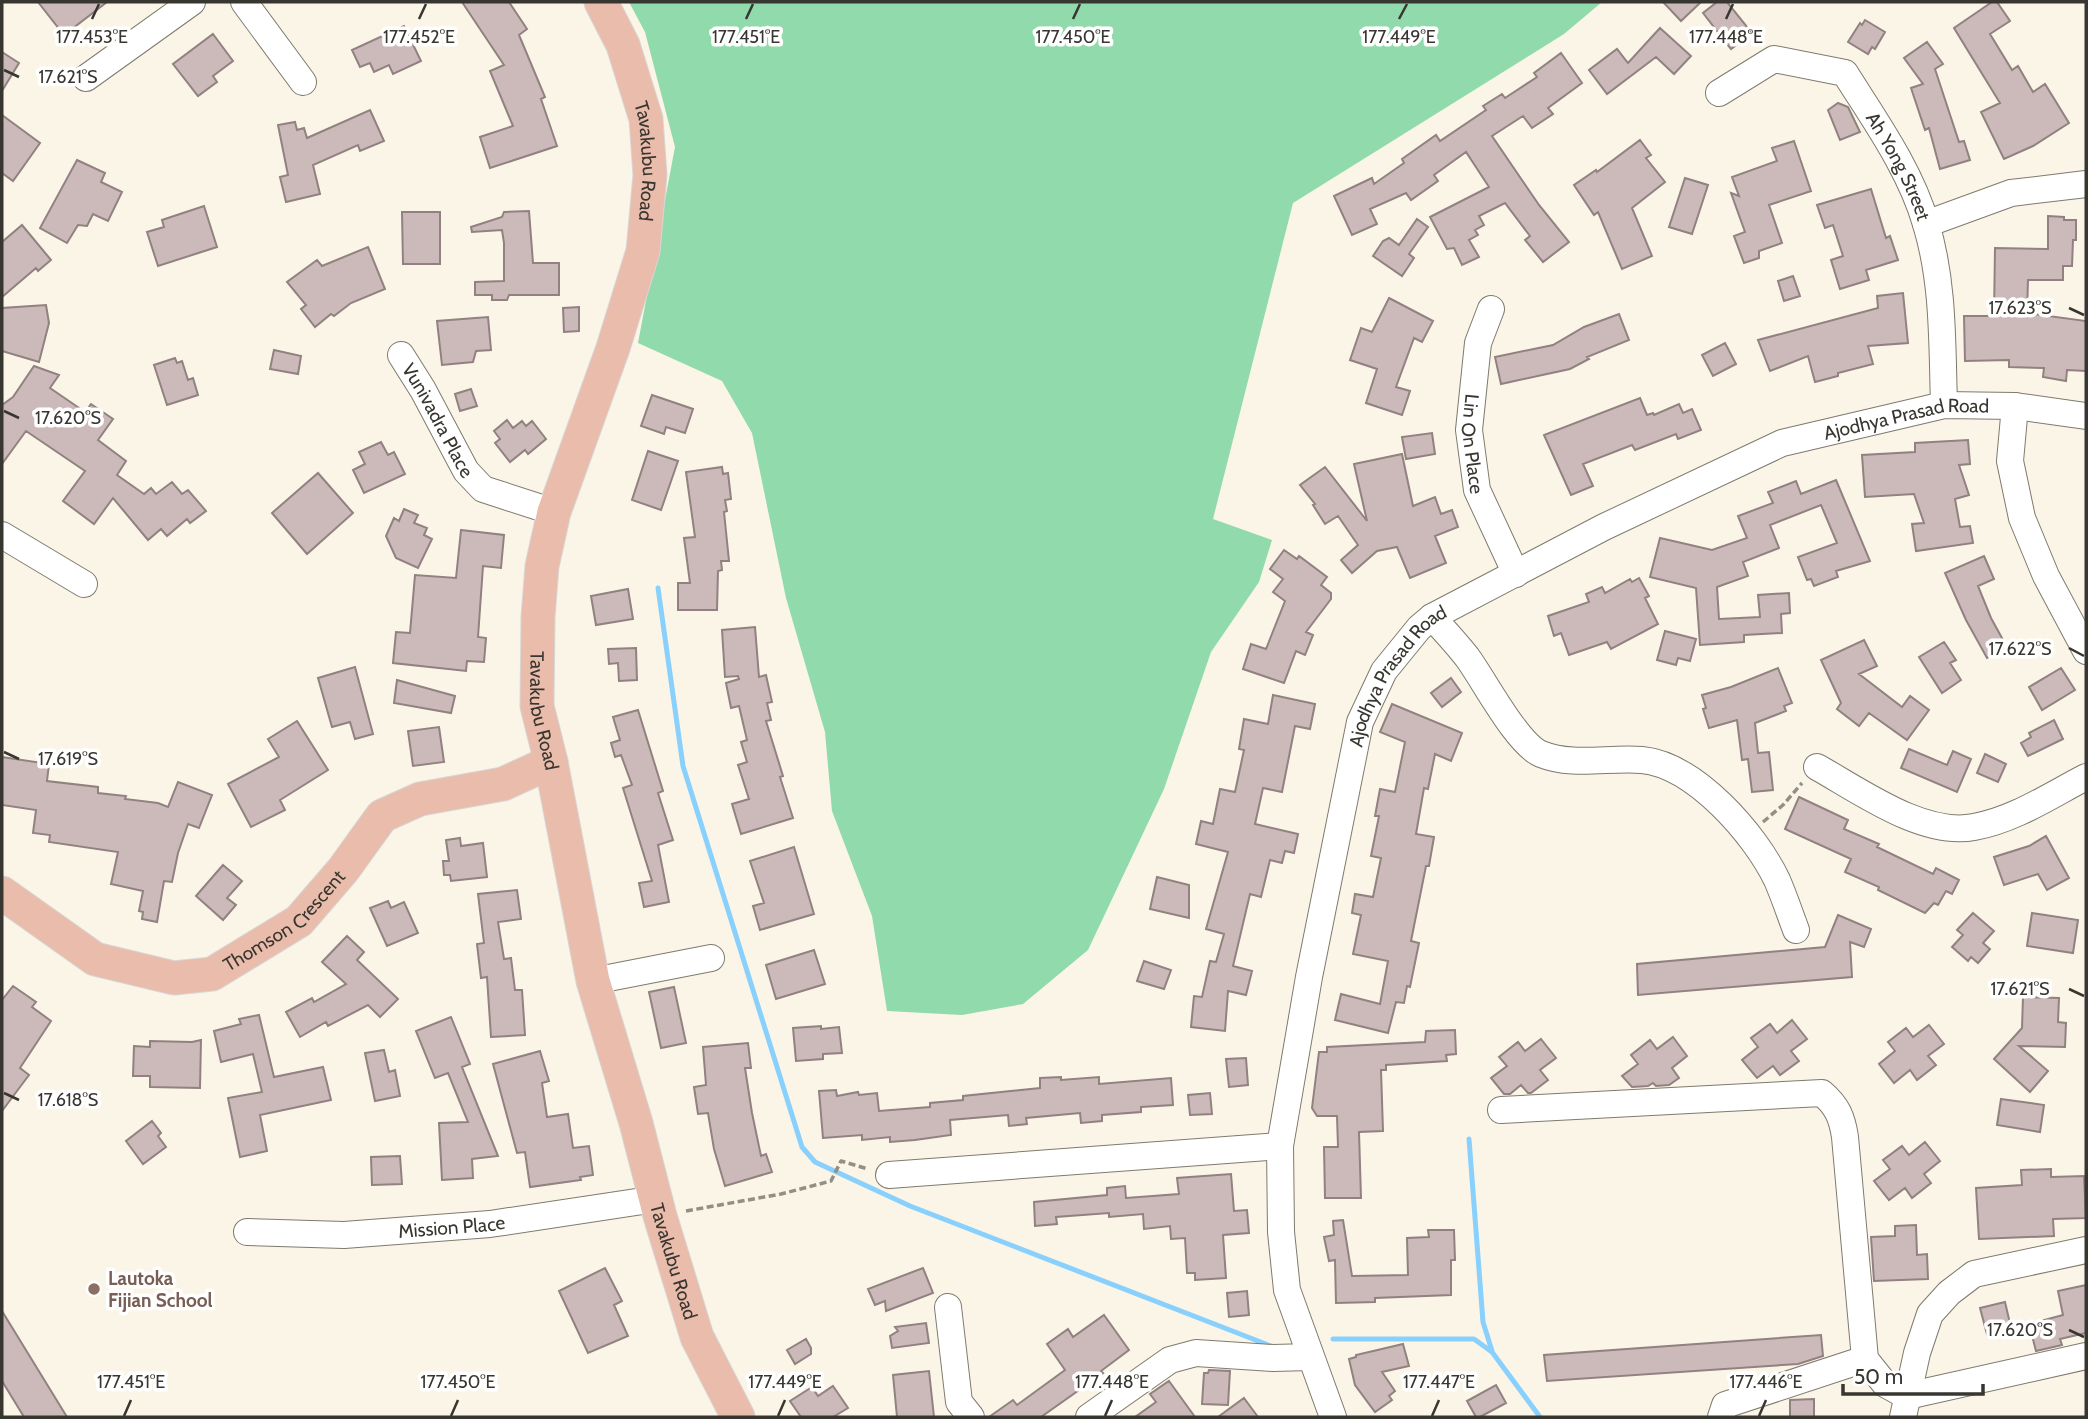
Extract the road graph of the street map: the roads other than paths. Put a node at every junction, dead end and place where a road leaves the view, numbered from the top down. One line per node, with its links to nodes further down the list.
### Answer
1 (192, 2): 4 (street)
2 (244, 2): 5 (street)
3 (601, 2): 14 (main road, Tavakubu Road)
4 (86, 78)
5 (303, 82)
6 (1718, 93): 8 (street, Ah Yong Street)
7 (2086, 184): 8 (street)
8 (1926, 224): 11 (street, Ah Yong Street)
9 (1491, 309): 16 (street, Lin On Place)
10 (401, 355): 14 (street, Vunivadra Place)
11 (1944, 405): 12 (street, Ajodhya Prasad Road); 16 (street, Ajodhya Prasad Road)
12 (2015, 407): 13 (street, Ajodhya Prasad Road); 19 (street)
13 (2086, 416)
14 (554, 512): 20 (main road, Tavakubu Road)
15 (2, 535): 17 (street)
16 (1516, 574): 18 (street, Ajodhya Prasad Road)
17 (84, 584)
18 (1432, 617): 24 (street); 28 (street, Ajodhya Prasad Road)
19 (2086, 651)
20 (551, 762): 23 (main road, Thomson Crescent); 26 (main road, Tavakubu Road)
21 (1817, 767): 22 (street)
22 (2086, 776)
23 (3, 897)
24 (1796, 930)
25 (711, 958): 26 (street)
26 (593, 981): 30 (main road, Tavakubu Road)
27 (1501, 1110): 36 (street)
28 (1280, 1146): 29 (street); 35 (street, Ajodhya Prasad Road)
29 (889, 1175)
30 (658, 1208): 31 (street, Mission Place); 38 (main road, Tavakubu Road)
31 (247, 1232)
32 (2086, 1250): 37 (street)
33 (948, 1307): 39 (street)
34 (2086, 1356): 37 (street)
35 (1310, 1357): 40 (street); 41 (street, Ajodhya Prasad Road)
36 (1865, 1359): 37 (street); 42 (street)
37 (1905, 1407)
38 (738, 1417)
39 (971, 1417)
40 (1089, 1417)
41 (1333, 1417)
42 (1721, 1417)

